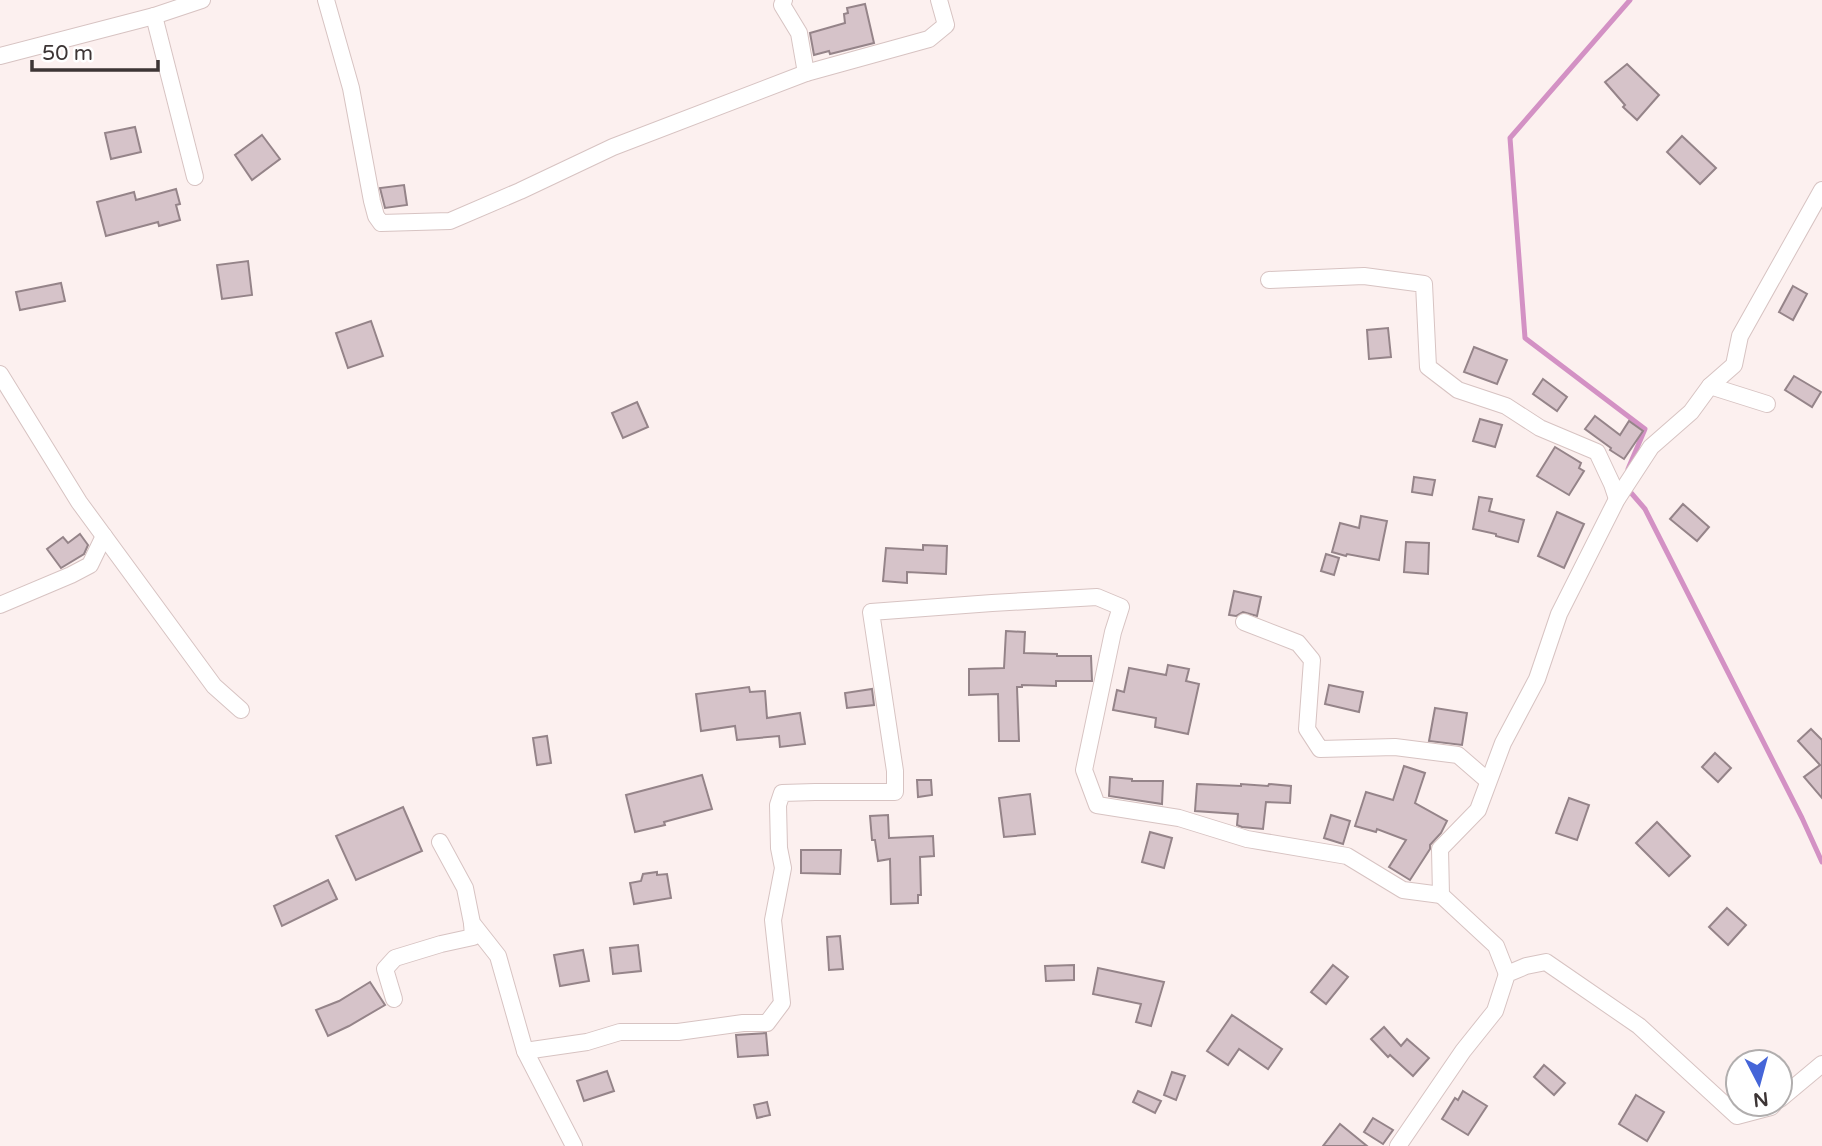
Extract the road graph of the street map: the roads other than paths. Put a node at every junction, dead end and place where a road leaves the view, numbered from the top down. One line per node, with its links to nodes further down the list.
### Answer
1 (202, 0): 5 (street)
2 (326, 0): 7 (street)
3 (783, 0): 7 (street)
4 (939, 0): 7 (street)
5 (154, 16): 6 (street); 8 (street)
6 (0, 56)
7 (806, 73)
8 (195, 177)
9 (1822, 190): 12 (street)
10 (1269, 281): 14 (street)
11 (0, 374): 15 (street)
12 (1710, 386): 13 (street); 14 (street)
13 (1767, 404)
14 (1617, 499): 19 (street)
15 (104, 536): 16 (street); 18 (street)
16 (0, 605)
17 (1244, 622): 19 (street)
18 (241, 710)
19 (1488, 781): 21 (street)
20 (440, 842): 22 (street)
21 (1441, 895): 23 (street); 25 (street)
22 (472, 923): 24 (street); 25 (street)
23 (1507, 974): 28 (street); 30 (street)
24 (394, 999)
25 (526, 1051): 29 (street)
26 (1822, 1064): 27 (street)
27 (1794, 1087)
28 (1724, 1104)
29 (574, 1146)
30 (1398, 1146)

